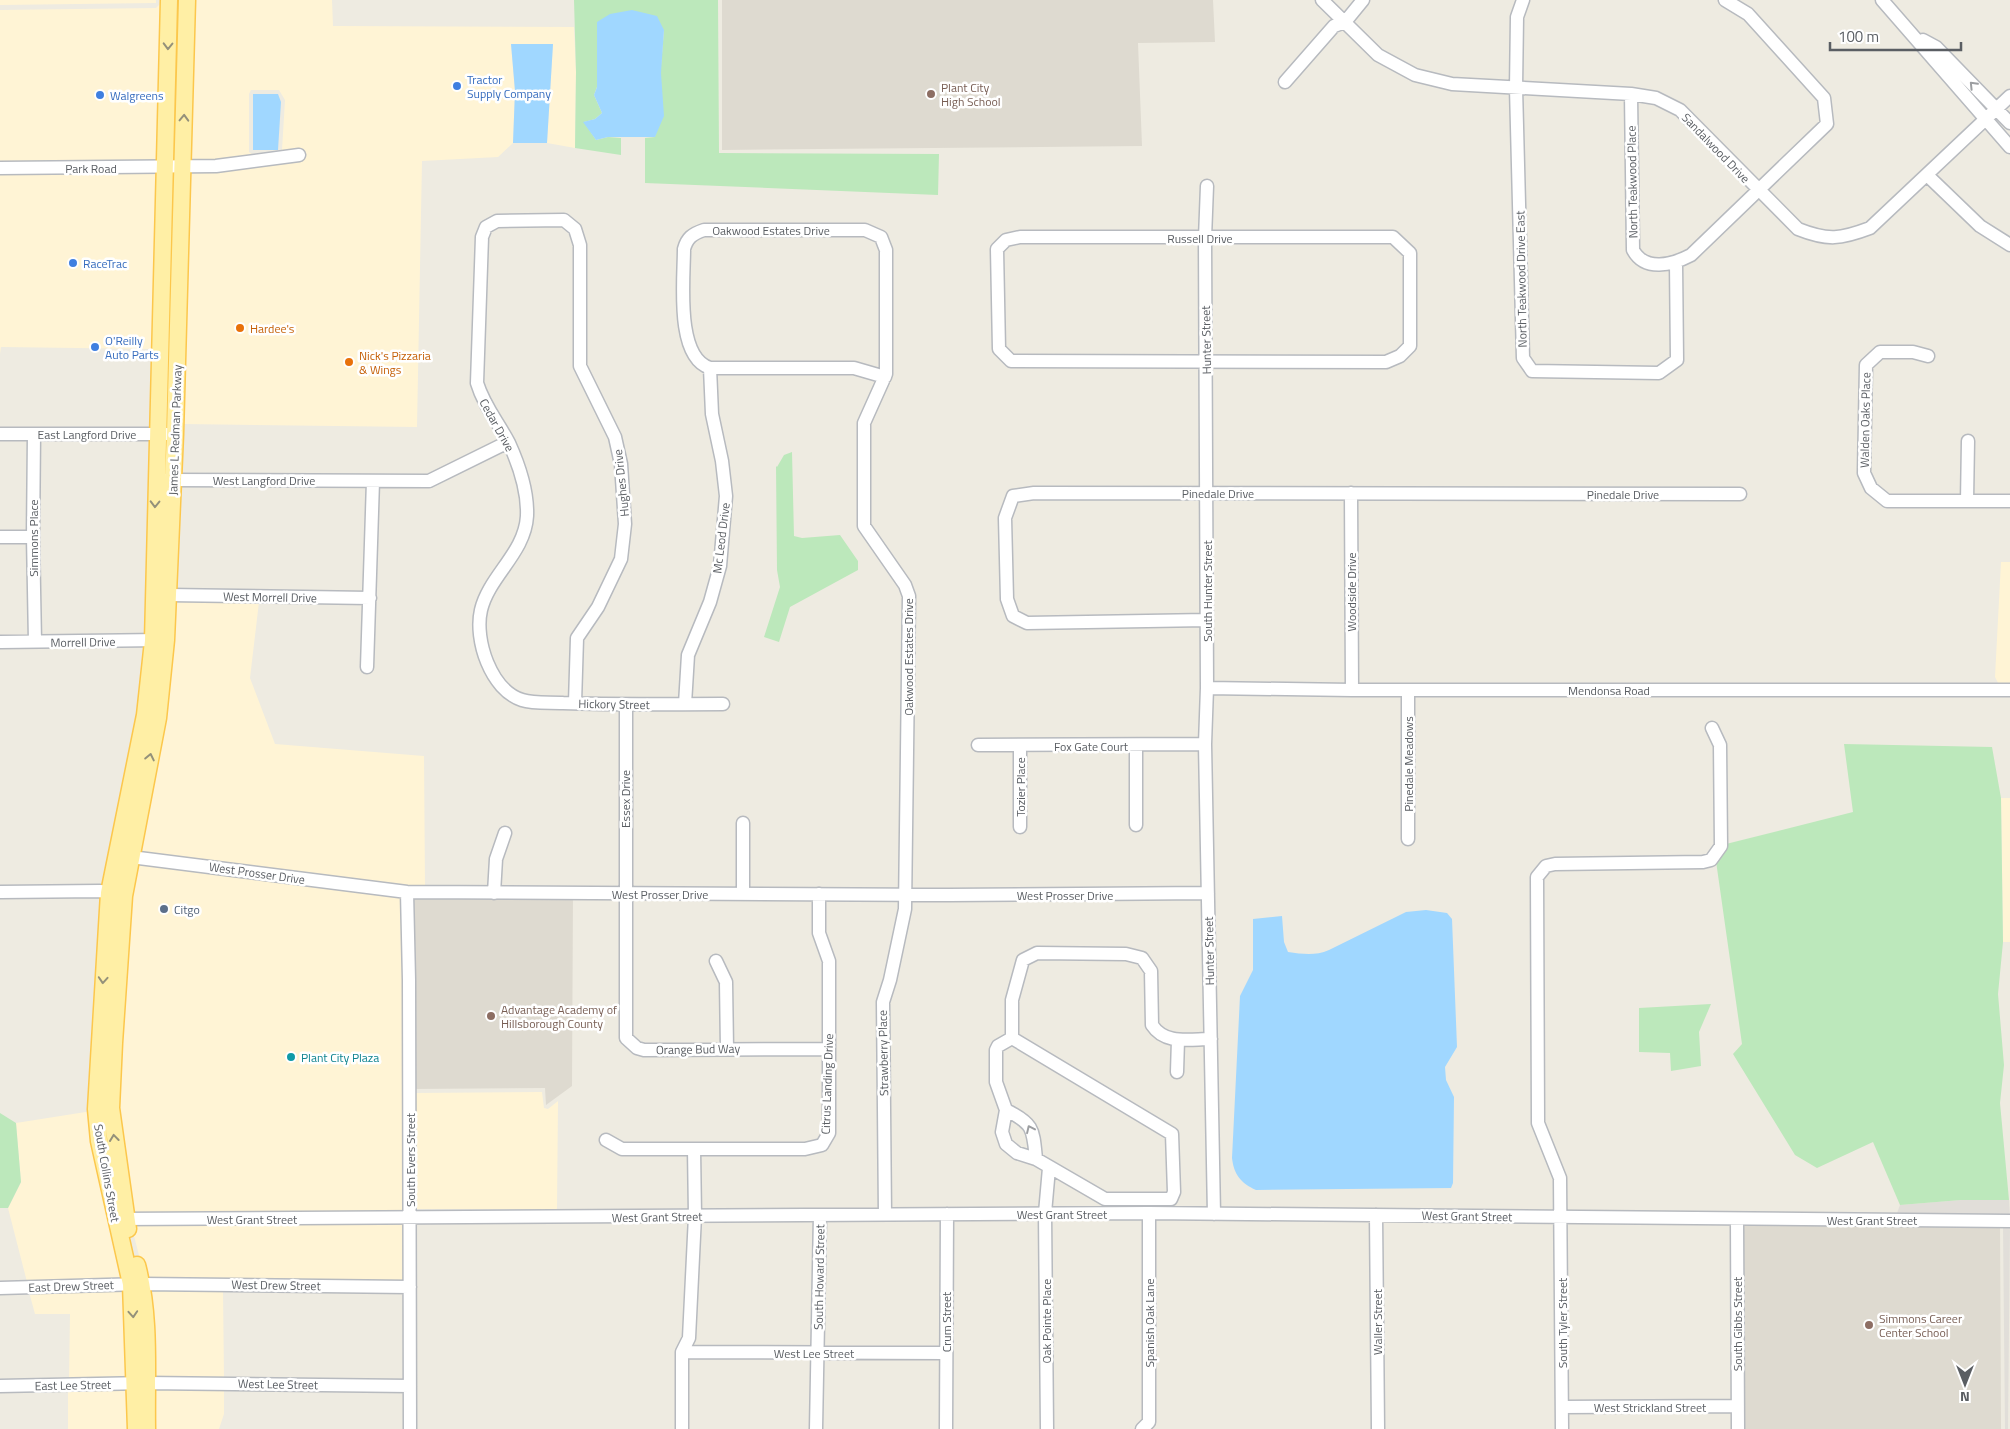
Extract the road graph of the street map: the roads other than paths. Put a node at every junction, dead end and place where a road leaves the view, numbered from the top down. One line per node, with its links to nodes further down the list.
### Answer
1 (169, 0): 19 (main road, James L Redman Parkway, one-way to 19)
2 (186, 0): 19 (main road, James L Redman Parkway, one-way to 2)
3 (1322, 0): 8 (street, Sandalwood Drive)
4 (1363, 0): 8 (street)
5 (1523, 0): 11 (street)
6 (1725, 0): 23 (street)
7 (1882, 0): 9 (street)
8 (1345, 22): 10 (street); 11 (street, Sandalwood Drive)
9 (1914, 35): 14 (street, one-way to 9); 15 (street)
10 (1285, 82)
11 (1516, 88): 12 (street, Sandalwood Drive); 27 (street, North Teakwood Drive East)
12 (1631, 94): 23 (street, Sandalwood Drive); 27 (street, North Teakwood Place)
13 (2010, 96): 14 (street, Sandalwood Drive)
14 (1997, 110): 15 (street, Sandalwood Drive); 16 (street)
15 (1986, 120): 17 (street); 21 (street, Sandalwood Drive)
16 (2010, 123)
17 (2010, 146)
18 (299, 155): 19 (street, Park Road)
19 (174, 167): 20 (street, Park Road); 28 (main road, James L Redman Parkway); 34 (main road, James L Redman Parkway)
20 (0, 168)
21 (1927, 175): 23 (street, Sandalwood Drive); 26 (street)
22 (1207, 186): 25 (street, Hunter Street)
23 (1757, 190): 27 (street)
24 (486, 227): 41 (street, Cedar Drive); 65 (street, Hughes Drive)
25 (1205, 238): 31 (street, Hunter Street); 31 (street, Russell Drive); 31 (street, Russell Drive)
26 (2010, 245)
27 (1676, 263)
28 (161, 297): 29 (main road, James L Redman Parkway); 34 (main road)
29 (160, 347): 35 (main road); 38 (main road, James L Redman Parkway)
30 (1928, 356): 48 (street, Walden Oaks Place)
31 (1206, 363): 45 (street, Hunter Street)
32 (710, 368): 33 (street); 33 (street, Oakwood Estates Drive); 66 (street, Mc Leod Drive)
33 (885, 377): 88 (street, Oakwood Estates Drive)
34 (176, 384): 35 (main road, James L Redman Parkway)
35 (176, 410): 39 (main road, James L Redman Parkway)
36 (0, 434): 37 (street, East Langford Drive)
37 (34, 434): 38 (street, East Langford Drive); 52 (street, Simmons Place)
38 (157, 434): 39 (street, East Langford Drive); 42 (main road, James L Redman Parkway)
39 (175, 434): 43 (main road, James L Redman Parkway)
40 (1968, 441): 48 (street)
41 (508, 442): 44 (street, West Langford Drive); 64 (street, Cedar Drive)
42 (156, 480): 43 (street, West Langford Drive); 50 (main road, James L Redman Parkway, one-way to 50)
43 (173, 480): 44 (street, West Langford Drive); 53 (main road, James L Redman Parkway)
44 (373, 481): 54 (street)
45 (1208, 493): 46 (street, Pinedale Drive); 55 (street, South Hunter Street); 55 (street, Pinedale Drive)
46 (1351, 493): 47 (street, Pinedale Drive); 61 (street, Woodside Drive)
47 (1740, 494)
48 (1967, 501): 49 (street, Walden Oaks Place)
49 (2010, 501)
50 (155, 530): 53 (main road); 56 (main road, James L Redman Parkway)
51 (0, 537): 52 (street)
52 (33, 537): 58 (street, Simmons Place)
53 (169, 595): 54 (street, West Morrell Drive); 56 (main road, James L Redman Parkway)
54 (370, 598): 59 (street)
55 (1207, 620): 60 (street, South Hunter Street)
56 (160, 640): 58 (street, Morrell Drive); 79 (main road, James L Redman Parkway); 79 (main road, one-way to 56)
57 (0, 642): 58 (street, Morrell Drive)
58 (35, 642)
59 (367, 667)
60 (1207, 688): 61 (street, Mendonsa Road); 70 (street, Hunter Street)
61 (1352, 690): 62 (street, Mendonsa Road)
62 (1408, 690): 63 (street, Mendonsa Road); 78 (street, Pinedale Meadows)
63 (2010, 690)
64 (508, 693): 65 (street, Hickory Street)
65 (575, 703): 68 (street, Hickory Street)
66 (685, 704): 67 (street, Hickory Street); 68 (street, Hickory Street)
67 (723, 704)
68 (626, 705): 85 (street, Essex Drive)
69 (1712, 728): 109 (street, South Tyler Street)
70 (1205, 744): 73 (street, Fox Gate Court); 83 (street, Hunter Street)
71 (978, 745): 72 (street, Fox Gate Court)
72 (1020, 746): 73 (street, Fox Gate Court); 76 (street, Tozier Place)
73 (1136, 746): 75 (street)
74 (743, 824): 86 (street)
75 (1136, 825)
76 (1020, 827)
77 (504, 833): 82 (street)
78 (1408, 839)
79 (123, 856): 81 (street, West Prosser Drive); 84 (main road, South Collins Street)
80 (0, 892): 84 (street)
81 (407, 892): 82 (street, West Prosser Drive); 111 (street, South Evers Street)
82 (494, 893): 85 (street, West Prosser Drive)
83 (1208, 893): 88 (street, West Prosser Drive); 91 (street, Hunter Street)
84 (116, 894): 110 (main road, South Collins Street, one-way to 84); 110 (main road, South Collins Street, one-way to 110)
85 (625, 894): 86 (street, West Prosser Drive); 94 (street, Orange Bud Way)
86 (743, 894): 87 (street, West Prosser Drive)
87 (819, 894): 88 (street, West Prosser Drive); 93 (street, Citrus Landing Drive)
88 (906, 895): 103 (street, Strawberry Place)
89 (716, 960): 94 (street)
90 (1012, 1038): 92 (street); 96 (street); 100 (street)
91 (1210, 1039): 92 (street); 105 (street, Hunter Street)
92 (1178, 1040): 95 (street)
93 (829, 1048): 94 (street, Orange Bud Way); 98 (street, Citrus Landing Drive)
94 (727, 1049)
95 (1177, 1072)
96 (1006, 1110): 99 (street, one-way to 96); 99 (street)
97 (606, 1140): 98 (street, Citrus Landing Drive)
98 (694, 1149): 108 (street)
99 (1036, 1160): 100 (street)
100 (1049, 1168): 101 (street, Oak Pointe Place)
101 (1045, 1213): 102 (street, West Grant Street); 104 (street, West Grant Street); 131 (street, Oak Pointe Place)
102 (1149, 1213): 105 (street, West Grant Street); 132 (street, Spanish Oak Lane)
103 (886, 1214): 104 (street, West Grant Street); 106 (street, West Grant Street)
104 (947, 1214): 118 (street, Crum Street)
105 (1214, 1214): 107 (street, West Grant Street)
106 (820, 1215): 108 (street, West Grant Street); 119 (street, South Howard Street)
107 (1376, 1215): 109 (street, West Grant Street); 133 (street, Waller Street)
108 (695, 1216): 111 (street, West Grant Street); 117 (street)
109 (1561, 1217): 112 (street, West Grant Street); 124 (street, South Tyler Street)
110 (120, 1219): 111 (street, West Grant Street); 114 (main road, South Collins Street)
111 (410, 1219): 115 (street, South Evers Street)
112 (1737, 1220): 113 (street, West Grant Street); 123 (street, South Gibbs Street)
113 (2010, 1221)
114 (136, 1284): 115 (street, West Drew Street); 116 (street, East Drew Street); 120 (main road, South Collins Street)
115 (410, 1287): 122 (street, South Evers Street)
116 (0, 1288)
117 (682, 1352): 119 (street, West Lee Street); 128 (street)
118 (946, 1353): 119 (street, West Lee Street); 130 (street, Crum Street)
119 (818, 1354): 129 (street, South Howard Street)
120 (140, 1383): 121 (street, East Lee Street); 122 (street, West Lee Street); 125 (main road, South Collins Street); 126 (main road, South Collins Street)
121 (0, 1386)
122 (410, 1386): 127 (street, South Evers Street)
123 (1738, 1406): 124 (street, West Strickland Street); 135 (street, South Gibbs Street)
124 (1562, 1407): 134 (street, South Tyler Street)
125 (136, 1429)
126 (147, 1429)
127 (410, 1429)
128 (682, 1429)
129 (816, 1429)
130 (946, 1429)
131 (1047, 1429)
132 (1142, 1429)
133 (1378, 1429)
134 (1562, 1429)
135 (1738, 1429)

